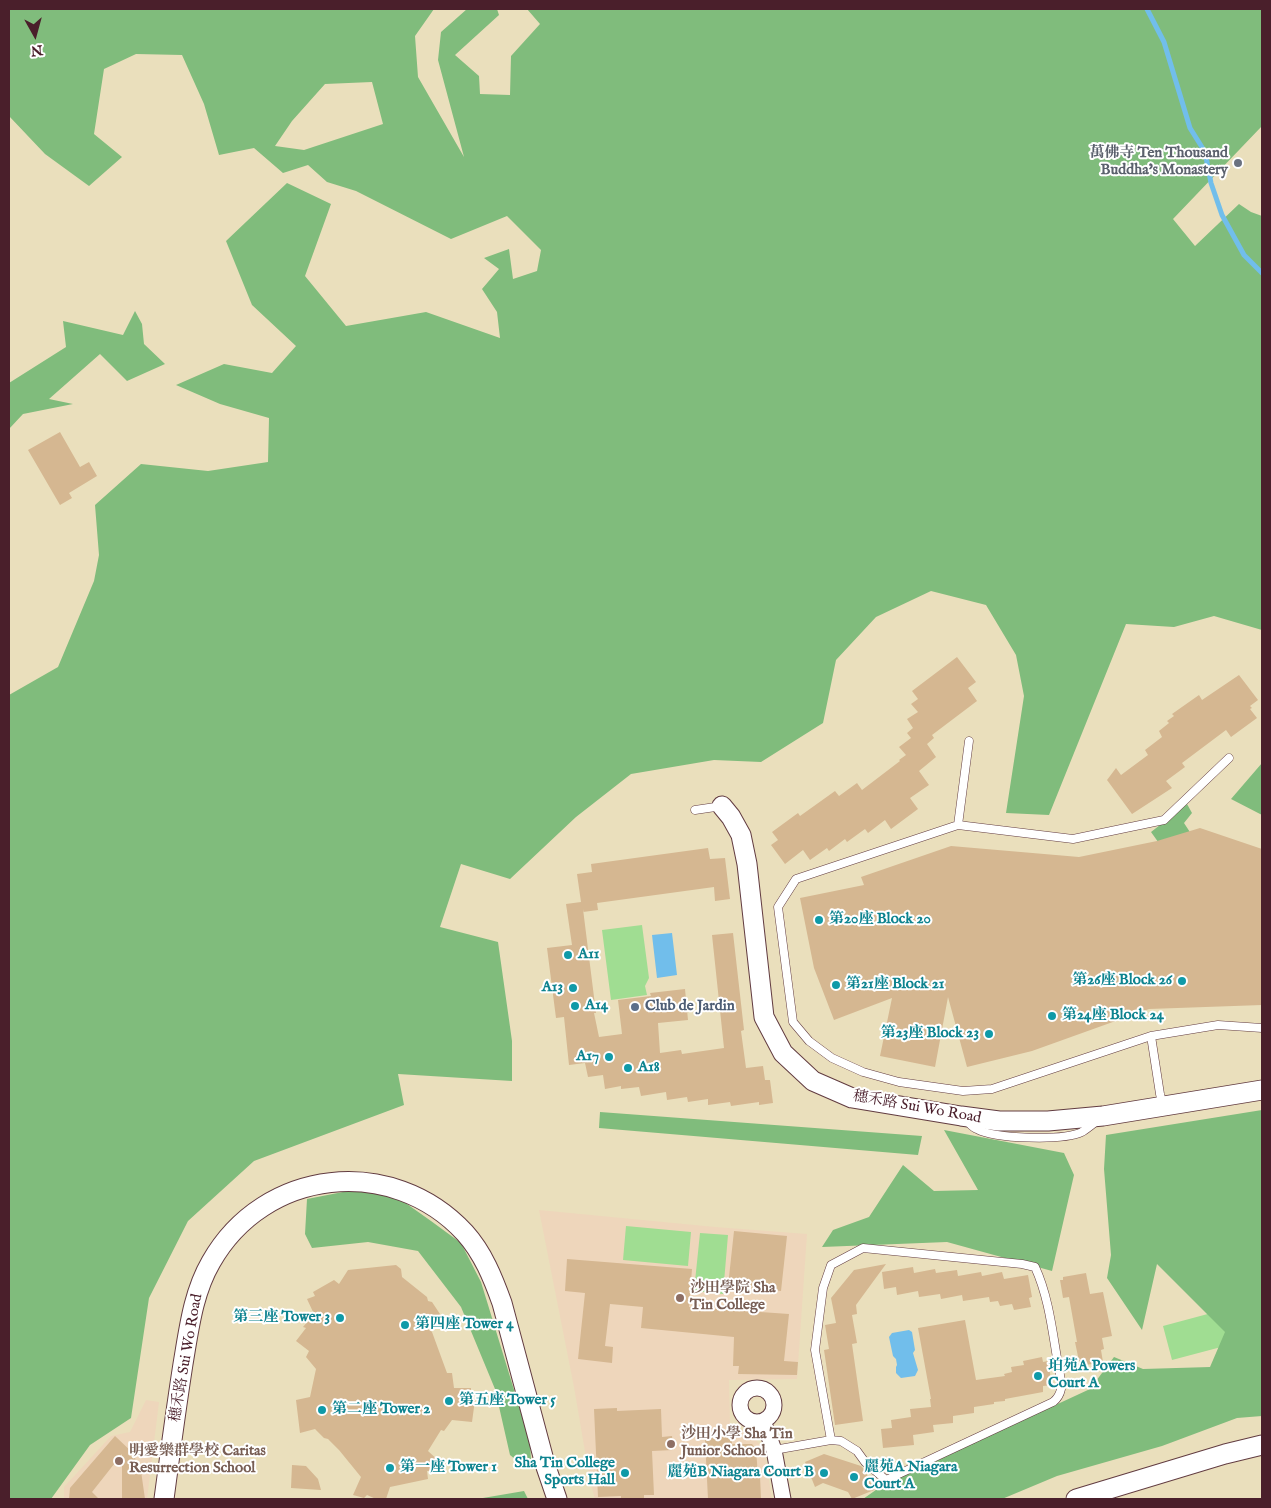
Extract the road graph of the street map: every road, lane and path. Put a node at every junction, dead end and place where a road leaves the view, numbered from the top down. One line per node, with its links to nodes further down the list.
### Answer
1 (968, 741): 5 (lane)
2 (1229, 758): 5 (lane)
3 (722, 806): 4 (lane); 9 (street, 穗禾路 Sui Wo Road)
4 (695, 810)
5 (958, 825): 7 (lane)
6 (1262, 1028): 7 (lane)
7 (1151, 1036): 9 (lane)
8 (1262, 1090): 9 (street, 穗禾路 Sui Wo Road)
9 (1163, 1106)
10 (763, 1421): 13 (street)
11 (830, 1440): 11 (lane); 13 (lane)
12 (1262, 1445): 17 (street)
13 (774, 1450): 16 (street)
14 (164, 1499): 15 (street, 穗禾路 Sui Wo Road)
15 (557, 1499)
16 (783, 1499)
17 (1076, 1499)

